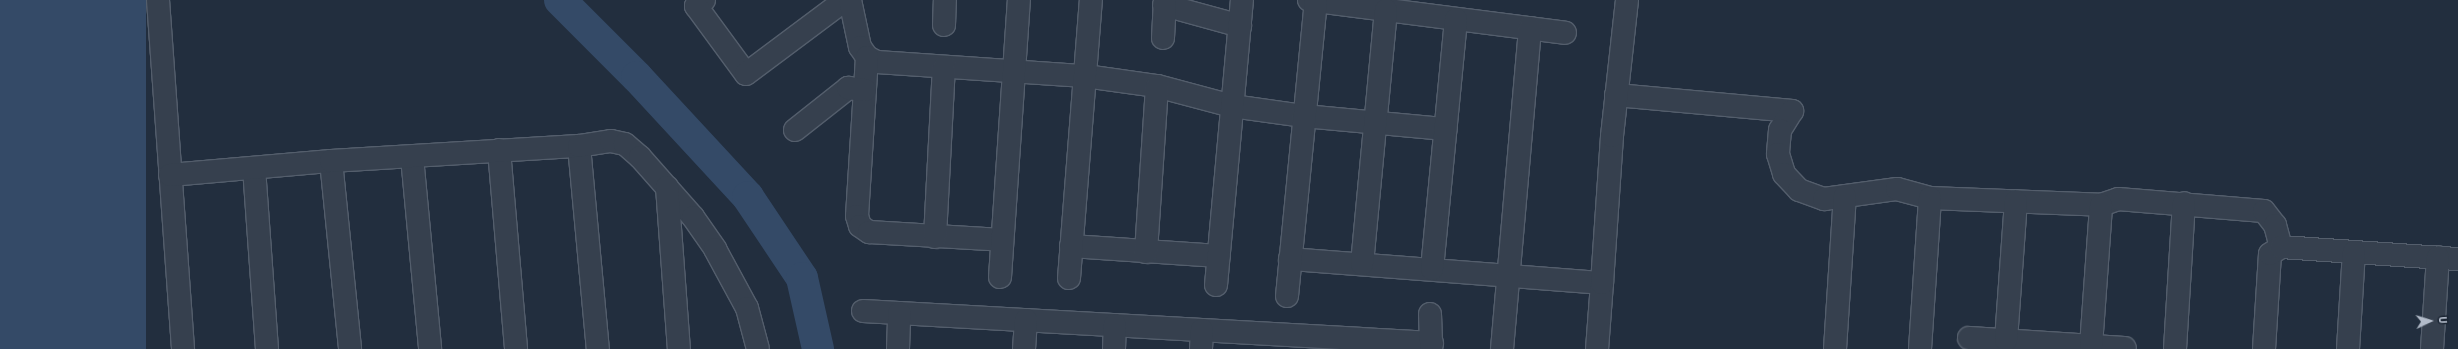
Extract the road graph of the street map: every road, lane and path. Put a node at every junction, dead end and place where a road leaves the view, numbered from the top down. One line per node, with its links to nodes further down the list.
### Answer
1 (158, 0): 36 (street)
2 (704, 0): 3 (street)
3 (845, 0)
4 (850, 0): 19 (street)
5 (945, 0): 14 (street)
6 (1019, 0): 21 (street)
7 (1091, 0): 22 (street)
8 (1242, 0): 15 (street)
9 (1313, 0): 12 (street); 27 (street)
10 (1627, 0): 25 (street)
11 (1164, 3): 15 (street); 18 (street)
12 (1386, 10): 13 (street); 28 (street)
13 (1456, 19): 16 (street); 29 (street)
14 (944, 25)
15 (1240, 26): 26 (street)
16 (1530, 28): 17 (street); 54 (street)
17 (1565, 33)
18 (1162, 38)
19 (867, 57): 20 (street); 24 (street)
20 (944, 67): 21 (street); 43 (street)
21 (1014, 73): 22 (street); 44 (street)
22 (1085, 76): 23 (street); 45 (street)
23 (1157, 86): 26 (street); 47 (street)
24 (865, 90): 30 (street); 43 (street)
25 (1616, 95): 38 (street); 57 (street)
26 (1232, 106): 27 (street); 49 (street)
27 (1304, 116): 28 (street); 51 (street)
28 (1376, 120): 29 (street); 52 (street)
29 (1445, 129): 53 (street)
30 (795, 130)
31 (579, 146): 32 (street); 37 (street); 78 (street)
32 (498, 150): 33 (street); 77 (street)
33 (412, 157): 34 (street); 76 (street)
34 (331, 161): 35 (street); 75 (street)
35 (254, 168): 36 (street); 74 (street)
36 (170, 175): 73 (street)
37 (667, 187): 79 (street); 80 (street)
38 (1845, 196): 39 (street); 86 (street)
39 (1930, 198): 40 (street); 87 (street)
40 (2016, 201): 42 (street); 67 (street)
41 (2184, 203): 42 (street); 46 (street); 88 (street)
42 (2101, 205): 71 (street)
43 (935, 237): 44 (street)
44 (1002, 240): 55 (street)
45 (1071, 246): 47 (street); 56 (street)
46 (2281, 247): 48 (street); 89 (street)
47 (1146, 252): 49 (street)
48 (2354, 252): 50 (street); 90 (street)
49 (1219, 256): 58 (street)
50 (2448, 258): 91 (street)
51 (1290, 260): 52 (street); 59 (street)
52 (1362, 264): 53 (street)
53 (1432, 269): 54 (street)
54 (1506, 274): 57 (street); 84 (street)
55 (1000, 277)
56 (1070, 278)
57 (1602, 283): 85 (street)
58 (1216, 285)
59 (1287, 296)
60 (863, 311): 61 (street)
61 (899, 313): 63 (street); 81 (street)
62 (1430, 314): 70 (street)
63 (1026, 320): 64 (street); 82 (street)
64 (1115, 325): 66 (street); 83 (street)
65 (1969, 338): 67 (street)
66 (1202, 339): 68 (street)
67 (2006, 340): 71 (street)
68 (1286, 342): 69 (street)
69 (1361, 344): 70 (street)
70 (1432, 346)
71 (2092, 346): 72 (street)
72 (2125, 348)
73 (183, 349)
74 (267, 349)
75 (350, 349)
76 (430, 349)
77 (516, 349)
78 (598, 349)
79 (679, 349)
80 (758, 349)
81 (898, 349)
82 (1024, 349)
83 (1114, 349)
84 (1502, 349)
85 (1597, 349)
86 (1835, 349)
87 (1920, 349)
88 (2175, 349)
89 (2264, 349)
90 (2348, 349)
91 (2432, 349)

